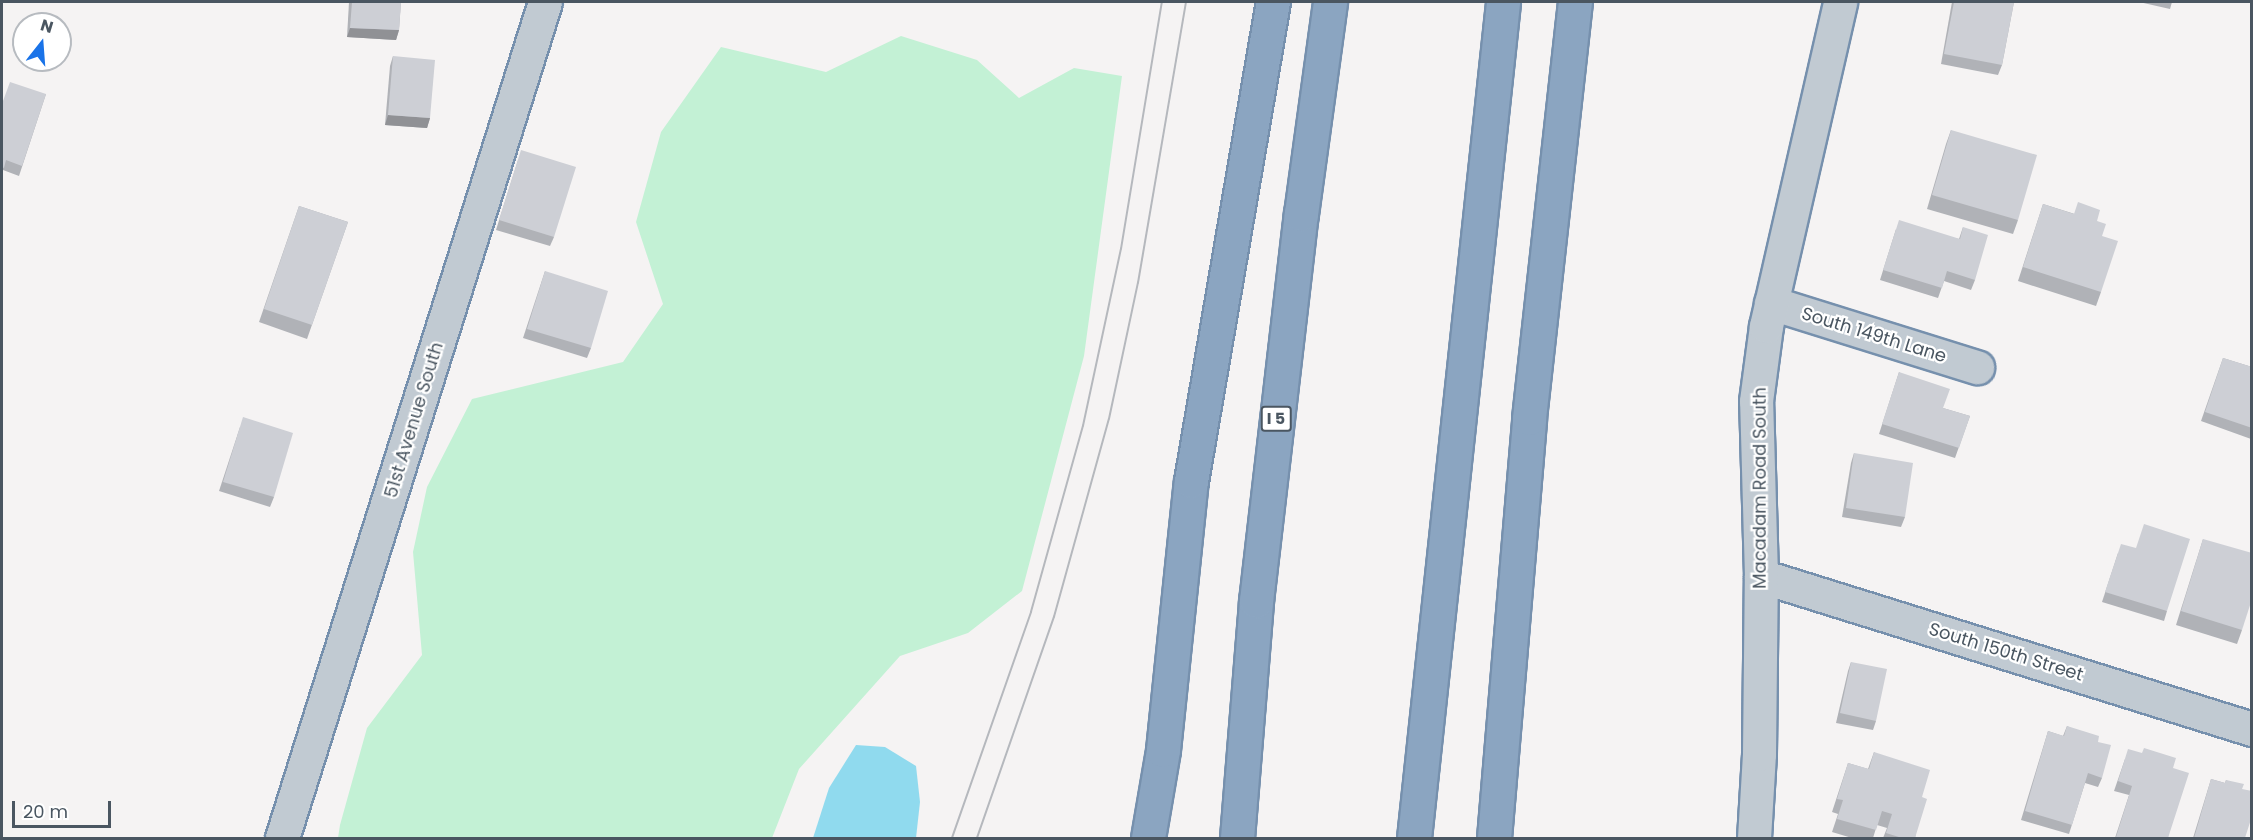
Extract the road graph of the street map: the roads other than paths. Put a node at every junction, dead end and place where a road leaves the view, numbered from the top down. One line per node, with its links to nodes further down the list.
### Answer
1 (545, 2): 12 (street, 51st Avenue South)
2 (1273, 2): 11 (highway)
3 (1330, 2): 15 (highway, I 5)
4 (1503, 2): 16 (highway)
5 (1575, 2): 17 (highway)
6 (1840, 2): 7 (street, Macadam Road South)
7 (1771, 303): 8 (street, South 149th Lane); 9 (street, Macadam Road South)
8 (1977, 367)
9 (1761, 576): 10 (street, South 150th Street); 18 (street, Macadam Road South)
10 (2252, 729)
11 (1162, 750): 13 (highway); 14 (highway)
12 (282, 838)
13 (1148, 838)
14 (1162, 838)
15 (1237, 838)
16 (1414, 838)
17 (1494, 838)
18 (1754, 838)

